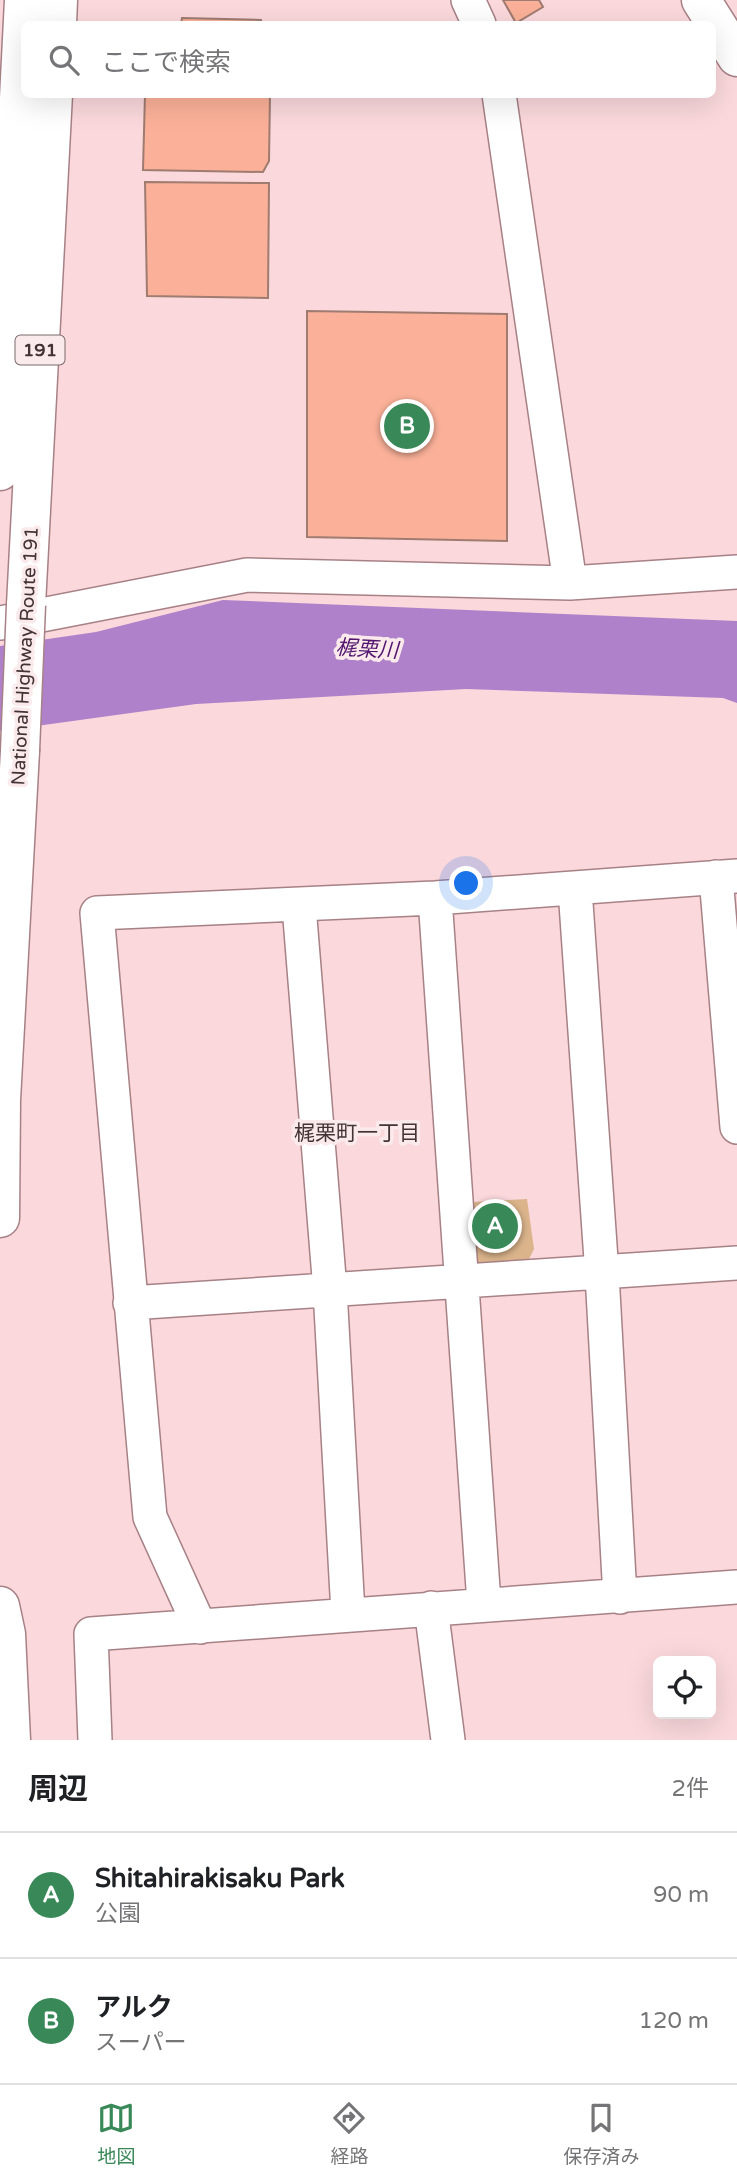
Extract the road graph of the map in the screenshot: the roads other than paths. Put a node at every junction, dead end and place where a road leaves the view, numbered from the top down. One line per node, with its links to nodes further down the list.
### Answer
1 (24, 0): 5 (main road, 191)
2 (58, 0): 6 (main road)
3 (468, 0): 7 (street)
4 (701, 0): 8 (main road)
5 (23, 21)
6 (57, 21)
7 (478, 21)
8 (714, 21)
9 (716, 24): 10 (main road)
10 (737, 57)
11 (21, 59): 14 (main road, 191)
12 (53, 98): 17 (main road, National Highway Route 191 / 191)
13 (500, 98): 16 (street)
14 (0, 471)
15 (737, 572): 16 (street)
16 (570, 583): 17 (street)
17 (13, 614): 23 (main road, National Highway Route 191 / 191, bridge)
18 (726, 877): 19 (street); 22 (street)
19 (575, 889): 20 (street); 25 (street)
20 (435, 898): 21 (street); 26 (street)
21 (299, 906): 27 (street); 28 (street)
22 (737, 1127)
23 (0, 1218)
24 (737, 1263): 25 (street)
25 (602, 1273): 26 (street); 30 (street)
26 (461, 1283): 27 (street); 31 (street)
27 (330, 1290): 28 (street); 34 (street)
28 (130, 1303): 35 (street)
29 (737, 1587): 30 (street)
30 (620, 1597): 31 (street)
31 (484, 1603): 33 (street)
32 (0, 1606): 36 (main road)
33 (431, 1608): 34 (street); 38 (street)
34 (348, 1613): 35 (street)
35 (200, 1627): 37 (street)
36 (11, 1740)
37 (94, 1740)
38 (448, 1740)

